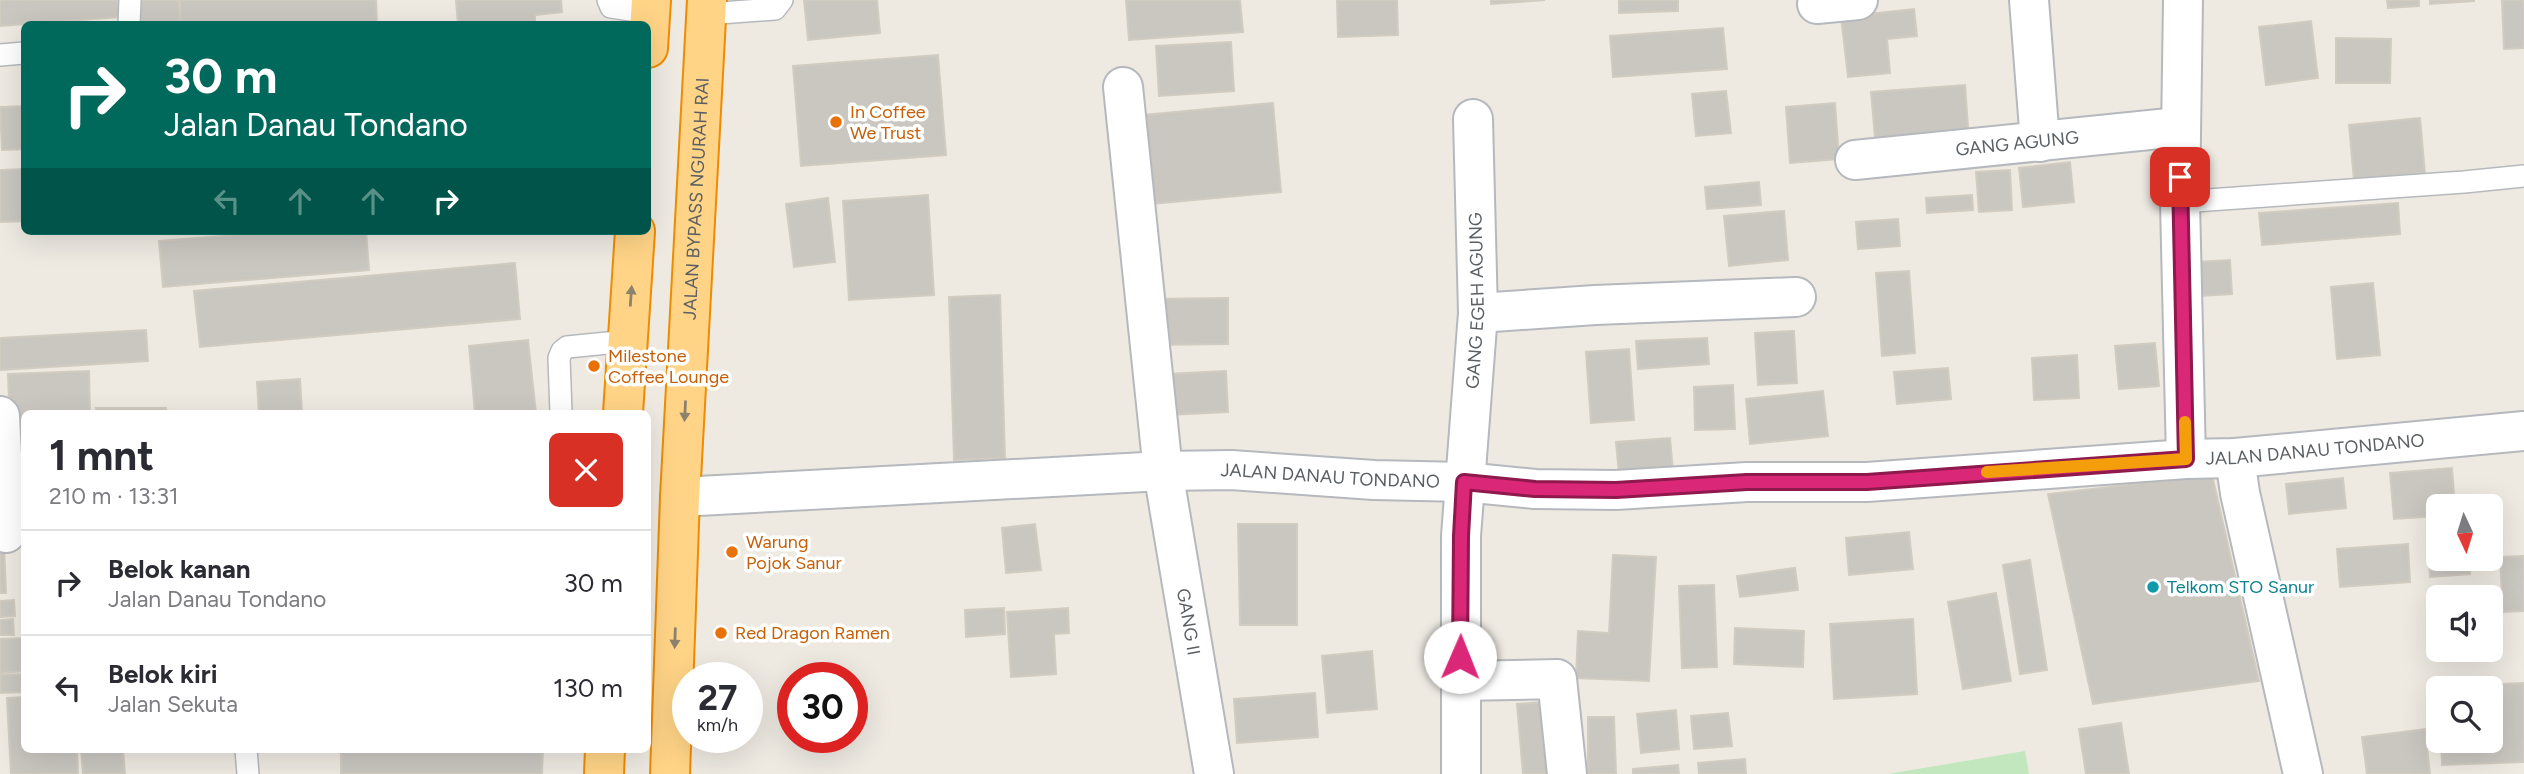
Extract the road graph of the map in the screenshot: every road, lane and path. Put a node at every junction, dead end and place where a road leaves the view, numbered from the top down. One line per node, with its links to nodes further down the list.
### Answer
1 (130, 0): 10 (lane)
2 (608, 0): 9 (lane)
3 (782, 0): 8 (lane)
4 (1858, 0): 7 (street)
5 (2029, 0): 16 (street)
6 (2183, 0): 15 (street)
7 (1817, 4)
8 (707, 7): 32 (highway, JALAN BYPASS NGURAH RAI, one-way to 32)
9 (650, 20)
10 (129, 21)
11 (21, 53): 12 (lane)
12 (0, 55)
13 (1123, 88): 30 (street, GANG II)
14 (1473, 119): 22 (street, GANG EGEH AGUNG)
15 (2179, 127): 16 (street, GANG AGUNG); 19 (street)
16 (2040, 142): 17 (street, GANG AGUNG)
17 (1855, 160)
18 (2524, 176): 19 (lane)
19 (2180, 202): 29 (street)
20 (635, 235): 23 (highway, one-way to 20)
21 (1796, 297): 22 (street)
22 (1478, 313): 31 (street, GANG EGEH AGUNG)
23 (628, 341): 24 (lane); 25 (highway)
24 (561, 410)
25 (623, 410)
26 (0, 416): 33 (street)
27 (2524, 431): 28 (street, JALAN DANAU TONDANO)
28 (2235, 458): 29 (street, JALAN DANAU TONDANO); 43 (street)
29 (2186, 459): 31 (street, JALAN DANAU TONDANO)
30 (1163, 471): 31 (street, JALAN DANAU TONDANO); 32 (street, JALAN DANAU TONDANO); 40 (street, GANG II)
31 (1464, 482): 34 (street)
32 (680, 496): 39 (highway, JALAN BYPASS NGURAH RAI, one-way to 39)
33 (10, 533)
34 (1460, 681): 41 (street); 42 (street)
35 (246, 753): 37 (lane)
36 (605, 753): 38 (highway)
37 (248, 774)
38 (604, 774)
39 (670, 774)
40 (1214, 774)
41 (1461, 774)
42 (1567, 774)
43 (2303, 774)

